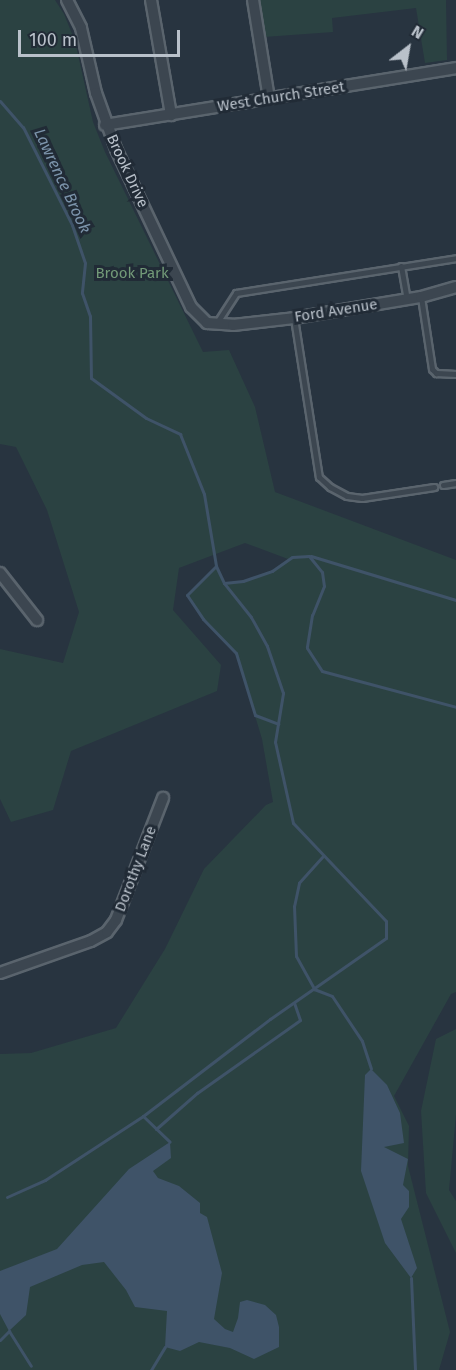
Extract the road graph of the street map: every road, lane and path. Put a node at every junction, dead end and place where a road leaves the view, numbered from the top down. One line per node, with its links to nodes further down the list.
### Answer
1 (67, 0): 7 (street, Brook Drive)
2 (151, 0): 6 (street)
3 (253, 0): 5 (street)
4 (456, 68): 5 (street, West Church Street)
5 (269, 99): 6 (street, West Church Street)
6 (171, 115): 7 (street, West Church Street)
7 (105, 125): 14 (street, Brook Drive)
8 (456, 258): 9 (lane)
9 (401, 266): 12 (lane); 14 (lane)
10 (456, 287): 11 (street, Ford Avenue)
11 (421, 297): 12 (street, Ford Avenue); 15 (lane)
12 (407, 299): 13 (street, Ford Avenue)
13 (294, 318): 14 (street, Ford Avenue); 18 (lane)
14 (215, 325)
15 (456, 374)
16 (456, 483): 17 (lane)
17 (443, 485)
18 (434, 487)
19 (0, 573): 20 (street)
20 (37, 620)
21 (163, 798): 22 (street, Dorothy Lane)
22 (0, 973)

